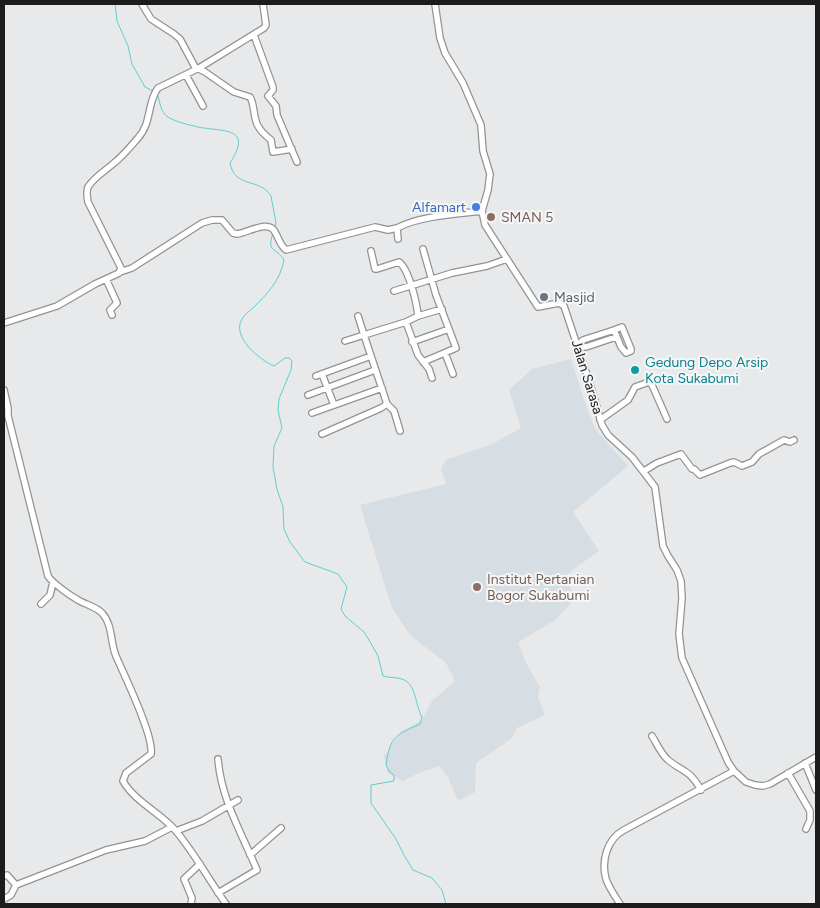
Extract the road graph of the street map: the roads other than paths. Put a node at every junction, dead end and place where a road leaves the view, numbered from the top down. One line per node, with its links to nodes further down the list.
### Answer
1 (142, 4): 5 (street)
2 (263, 4): 4 (street)
3 (435, 4): 10 (street)
4 (254, 35): 5 (street); 8 (street)
5 (199, 68): 6 (street); 8 (street)
6 (186, 75): 7 (street); 16 (street)
7 (203, 106)
8 (292, 149): 9 (street)
9 (296, 162)
10 (482, 211): 11 (street); 15 (street, Jalan Sarasa)
11 (397, 228): 12 (street); 16 (street)
12 (398, 239)
13 (422, 248): 18 (street)
14 (371, 251): 19 (street)
15 (508, 260): 18 (street); 32 (street, Jalan Sarasa)
16 (120, 272): 17 (street)
17 (106, 279): 22 (street); 25 (street)
18 (432, 280): 19 (street); 21 (street)
19 (411, 285): 20 (street); 24 (street)
20 (394, 291)
21 (442, 309): 24 (street); 27 (street)
22 (112, 315)
23 (358, 316): 29 (street)
24 (418, 316): 26 (street)
25 (4, 322)
26 (406, 322): 29 (street); 31 (street)
27 (449, 329): 31 (street); 33 (street)
28 (615, 333): 32 (street)
29 (364, 335): 30 (street); 34 (street)
30 (346, 342)
31 (412, 342): 35 (street)
32 (577, 346): 47 (street, Jalan Sarasa)
33 (445, 353): 35 (street); 37 (street)
34 (371, 356): 36 (street); 40 (street)
35 (423, 362): 38 (street)
36 (376, 370): 39 (street); 40 (street)
37 (453, 374)
38 (432, 378)
39 (382, 388): 43 (street); 44 (street)
40 (328, 389): 42 (street); 44 (street)
41 (4, 390): 52 (street)
42 (308, 396)
43 (387, 404): 48 (street); 49 (street)
44 (334, 405): 45 (street)
45 (312, 413)
46 (667, 419): 47 (street)
47 (600, 420): 51 (street, Jalan Sarasa)
48 (400, 431)
49 (322, 434)
50 (794, 440): 51 (street)
51 (644, 471): 58 (street, Jalan Sarasa)
52 (53, 582): 53 (street); 65 (street)
53 (41, 604)
54 (652, 736): 60 (street)
55 (815, 758): 57 (street)
56 (218, 759): 63 (street)
57 (805, 763): 59 (street); 61 (street)
58 (734, 771): 59 (street); 60 (street)
59 (788, 772): 66 (street)
60 (701, 790): 75 (street)
61 (816, 790)
62 (238, 800): 63 (street)
63 (228, 806): 65 (street); 67 (street)
64 (282, 828): 67 (street)
65 (174, 829): 68 (street); 70 (street)
66 (806, 830)
67 (250, 855): 71 (street)
68 (200, 864): 71 (street); 73 (street)
69 (4, 876): 70 (street)
70 (16, 885): 72 (street)
71 (218, 893): 74 (street)
72 (4, 899)
73 (191, 904)
74 (226, 904)
75 (620, 904)

